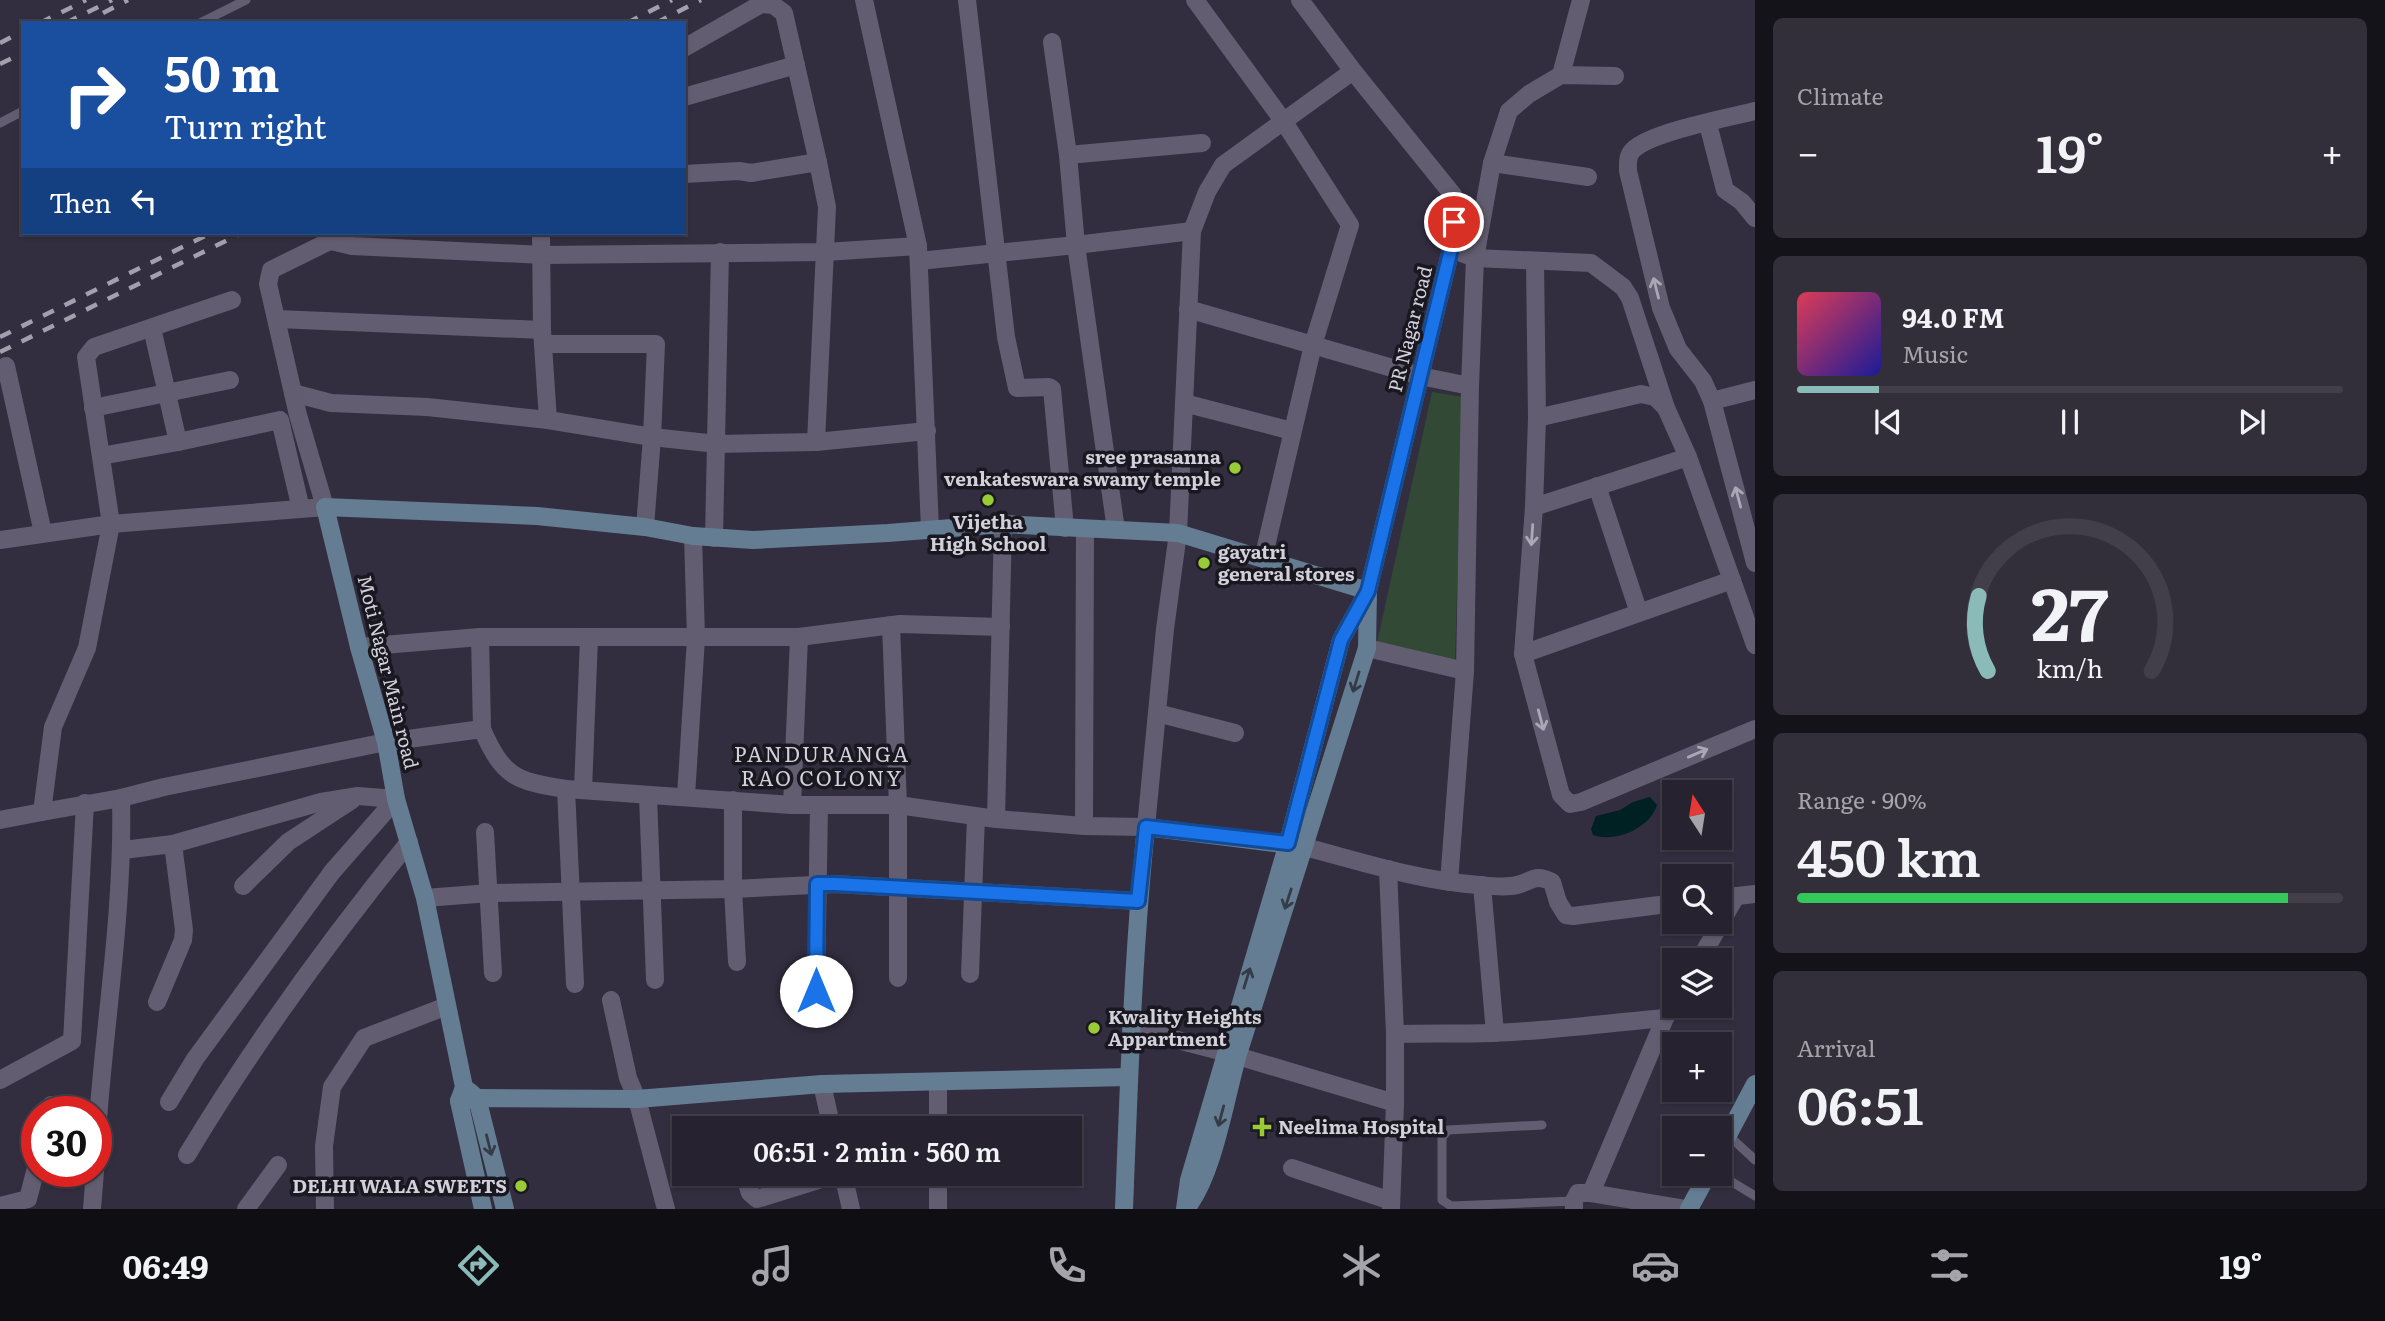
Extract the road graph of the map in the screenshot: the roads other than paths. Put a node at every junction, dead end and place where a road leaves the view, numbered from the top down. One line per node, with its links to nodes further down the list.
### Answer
1 (246, 0): 7 (lane)
2 (864, 0): 35 (street)
3 (967, 0): 34 (street)
4 (1195, 0): 18 (street)
5 (1300, 0): 11 (street, PR Nagar road)
6 (1580, 0): 12 (street)
7 (204, 21)
8 (1052, 42): 21 (street)
9 (686, 47): 10 (street)
10 (796, 65): 14 (street); 22 (street)
11 (1353, 71): 18 (street); 31 (street, PR Nagar road)
12 (1561, 75): 13 (street); 23 (street)
13 (1615, 76)
14 (686, 96)
15 (1755, 111): 19 (street)
16 (21, 112): 17 (lane)
17 (0, 122)
18 (1284, 122): 27 (street); 44 (street)
19 (1708, 124): 26 (street); 52 (street, one-way to 19)
20 (1202, 143): 21 (street)
21 (1068, 155): 30 (street)
22 (818, 162): 24 (street); 33 (street)
23 (1492, 163): 25 (street); 37 (street)
24 (686, 174)
25 (1588, 177)
26 (1755, 218)
27 (1192, 231): 30 (street); 40 (street)
28 (541, 235): 36 (street)
29 (339, 237): 36 (street); 41 (street, Moti Nagar Main road)
30 (1076, 245): 34 (street); 76 (street)
31 (1451, 249): 37 (street); 46 (street, PR Nagar road)
32 (720, 252): 33 (street); 36 (street); 63 (street)
33 (825, 252): 35 (street); 62 (street)
34 (996, 253): 35 (street); 73 (street)
35 (919, 254): 58 (street)
36 (543, 255): 43 (street)
37 (1475, 258): 38 (street); 48 (street)
38 (1535, 261): 55 (street); 56 (street)
39 (232, 300): 42 (street)
40 (1188, 309): 44 (street); 53 (street)
41 (276, 319): 43 (street); 51 (street, Moti Nagar Main road)
42 (152, 328): 50 (street); 54 (street)
43 (543, 337): 57 (street); 60 (street)
44 (1313, 345): 46 (street); 59 (street)
45 (6, 366): 77 (street)
46 (1420, 376): 48 (street); 85 (street, PR Nagar road)
47 (230, 380): 50 (street)
48 (1470, 386): 97 (street)
49 (1755, 390): 52 (street)
50 (167, 393): 54 (street); 61 (street)
51 (293, 393): 57 (street); 68 (street, Moti Nagar Main road)
52 (1713, 401): 83 (street, one-way to 52)
53 (1184, 403): 59 (street); 78 (street)
54 (93, 408): 64 (street)
55 (1666, 408): 56 (street); 65 (street)
56 (1536, 418): 67 (street)
57 (548, 420): 60 (street)
58 (927, 431): 62 (street); 74 (street)
59 (1293, 431): 82 (street)
60 (652, 438): 63 (street); 72 (street)
61 (177, 442): 64 (street); 69 (street)
62 (816, 442): 63 (street)
63 (717, 444): 80 (street)
64 (101, 456): 70 (street)
65 (1688, 457): 66 (street); 84 (street)
66 (1597, 486): 67 (street); 86 (street)
67 (1534, 506): 96 (street, one-way to 96)
68 (325, 507): 69 (street); 72 (street); 94 (street, Moti Nagar Main road)
69 (301, 509): 70 (street)
70 (111, 524): 77 (street); 114 (street)
71 (1003, 524): 73 (street); 74 (street); 88 (street)
72 (645, 527): 79 (street)
73 (1065, 528): 75 (street)
74 (930, 529): 80 (street)
75 (1085, 529): 76 (street); 118 (street)
76 (1116, 530): 78 (street)
77 (43, 533): 81 (street)
78 (1178, 533): 82 (street); 98 (street)
79 (693, 536): 80 (street); 92 (street)
80 (714, 538)
81 (0, 540)
82 (1262, 559): 85 (street)
83 (1755, 563)
84 (1732, 580): 86 (street); 93 (street)
85 (1368, 591): 95 (street, PR Nagar road); 123 (street, PR Nagar road)
86 (1639, 613): 96 (street)
87 (891, 625): 88 (street); 90 (street); 112 (street)
88 (1001, 626): 116 (street)
89 (480, 637): 91 (street); 94 (street); 99 (street)
90 (799, 637): 92 (street); 111 (street)
91 (589, 638): 92 (street); 103 (street)
92 (696, 638): 106 (street)
93 (1755, 645)
94 (359, 647): 102 (street, Moti Nagar Main road)
95 (1367, 648): 97 (street); 123 (street, PR Nagar road, one-way to 123)
96 (1523, 654): 100 (street, one-way to 100)
97 (1465, 671): 126 (street)
98 (1157, 713): 101 (street); 119 (street)
99 (482, 729): 102 (street); 103 (street)
100 (1755, 729)
101 (1235, 733)
102 (386, 742): 107 (street); 108 (street, Moti Nagar Main road)
103 (574, 790): 105 (street); 135 (street)
104 (358, 796): 108 (street); 122 (street); 129 (street)
105 (649, 796): 106 (street); 132 (street)
106 (686, 796): 109 (street)
107 (121, 798): 110 (street); 124 (street)
108 (396, 799): 121 (street, Moti Nagar Main road); 164 (street)
109 (733, 800): 111 (street); 131 (street)
110 (85, 803): 114 (street); 157 (street)
111 (792, 805): 113 (street)
112 (898, 805): 113 (street); 115 (street); 130 (street)
113 (820, 806): 127 (street)
114 (42, 812): 117 (street)
115 (976, 817): 116 (street); 133 (street)
116 (996, 819): 118 (street)
117 (0, 820)
118 (1084, 826): 119 (street)
119 (1146, 827): 123 (street); 139 (street)
120 (485, 832): 134 (street)
121 (409, 842): 138 (street, Moti Nagar Main road); 171 (street)
122 (173, 844): 124 (street); 149 (street)
123 (1296, 845): 125 (street); 155 (street, PR Nagar road)
124 (123, 850): 162 (street)
125 (1388, 869): 126 (street); 154 (street)
126 (1449, 882): 128 (street)
127 (817, 884): 130 (street); 131 (street); 147 (street)
128 (1482, 885): 140 (street); 153 (street)
129 (243, 886)
130 (898, 887): 133 (street); 144 (street)
131 (733, 889): 132 (street); 141 (street)
132 (652, 891): 135 (street); 145 (street)
133 (973, 892): 139 (street); 143 (street)
134 (490, 893): 135 (street); 138 (street); 142 (street)
135 (570, 893): 146 (street)
136 (1755, 894): 137 (street)
137 (1732, 897)
138 (425, 898): 150 (street, Moti Nagar Main road)
139 (1138, 901): 152 (street)
140 (1662, 905)
141 (737, 962)
142 (493, 972)
143 (970, 974)
144 (898, 978)
145 (655, 980)
146 (575, 985)
147 (816, 991)
148 (611, 1000): 163 (street)
149 (157, 1002)
150 (447, 1006): 161 (street, Moti Nagar Main road); 191 (street)
151 (1665, 1018): 153 (street); 183 (street)
152 (1131, 1028): 155 (street); 156 (street)
153 (1495, 1033): 154 (street)
154 (1395, 1034): 165 (street)
155 (1231, 1054): 165 (street); 198 (street, PR Nagar road)
156 (1129, 1077): 158 (street); 197 (street)
157 (0, 1080)
158 (938, 1082): 159 (street); 167 (street)
159 (822, 1084): 163 (street); 166 (street)
160 (1755, 1084): 169 (street)
161 (467, 1095): 163 (street); 192 (street, Moti Nagar Main road); 193 (street, Moti Nagar Main road, one-way to 193)
162 (101, 1096)
163 (636, 1099): 194 (street)
164 (169, 1102)
165 (1395, 1103): 185 (street)
166 (829, 1116)
167 (938, 1116)
168 (1542, 1125): 186 (lane)
169 (1732, 1128)
170 (1732, 1147): 172 (lane)
171 (187, 1155)
172 (1755, 1160)
173 (278, 1165): 190 (street)
174 (1292, 1168): 185 (street)
175 (1732, 1182): 184 (lane)
176 (748, 1186): 177 (street)
177 (800, 1186)
178 (843, 1186): 195 (street)
179 (938, 1186): 196 (street)
180 (1700, 1186): 199 (street)
181 (31, 1187): 188 (street)
182 (94, 1187): 189 (street)
183 (1591, 1193): 187 (street); 199 (street)
184 (1755, 1196)
185 (1391, 1205)
186 (1442, 1205): 187 (lane)
187 (1574, 1205)
188 (0, 1206)
189 (92, 1209)
190 (246, 1209)
191 (325, 1209)
192 (484, 1209)
193 (505, 1209)
194 (666, 1209)
195 (850, 1209)
196 (938, 1209)
197 (1124, 1209)
198 (1186, 1209)
199 (1688, 1209)

